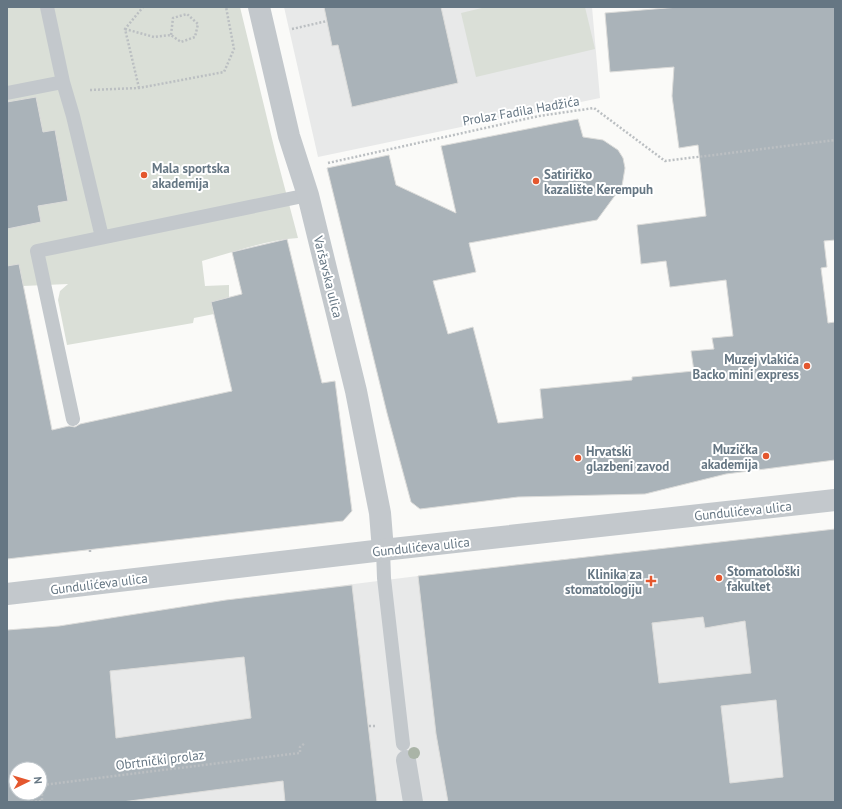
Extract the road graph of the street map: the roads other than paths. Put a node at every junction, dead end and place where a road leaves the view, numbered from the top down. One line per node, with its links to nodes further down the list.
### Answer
1 (47, 7): 3 (lane)
2 (259, 7): 5 (street, Varšavska ulica)
3 (62, 82): 4 (lane); 6 (lane)
4 (7, 93)
5 (308, 195): 6 (lane); 9 (street, Varšavska ulica)
6 (102, 237): 7 (lane)
7 (73, 419)
8 (835, 500): 9 (street, Gundulićeva ulica)
9 (383, 550): 10 (street, Gundulićeva ulica); 11 (lane)
10 (7, 594)
11 (404, 752): 12 (street)
12 (414, 802)

